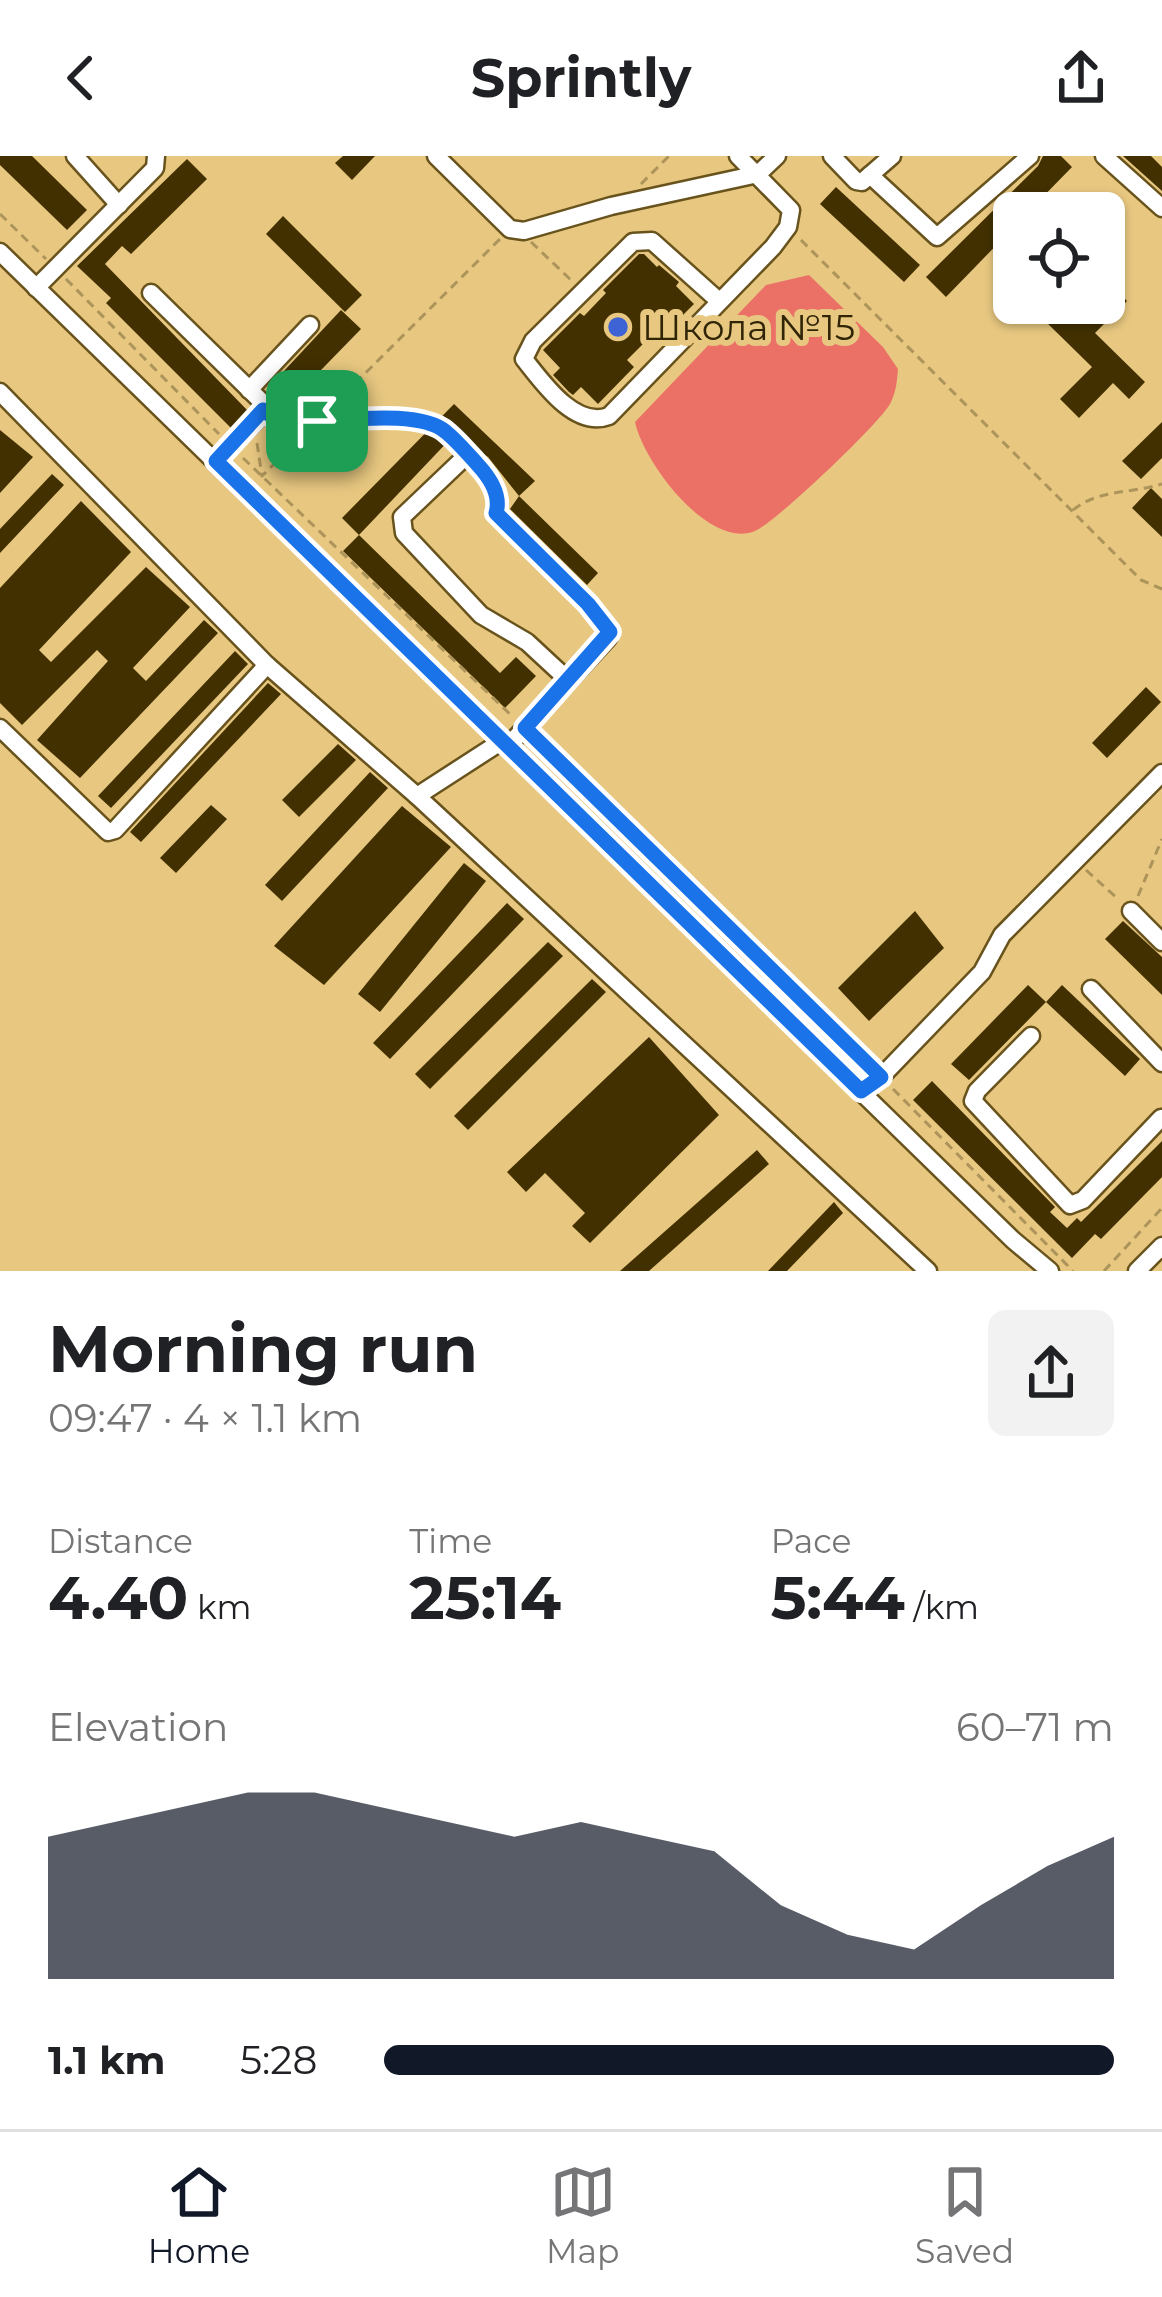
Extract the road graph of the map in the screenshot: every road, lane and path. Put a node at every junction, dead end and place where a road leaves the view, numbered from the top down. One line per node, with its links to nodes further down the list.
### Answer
1 (75, 156): 14 (street)
2 (156, 156): 14 (street)
3 (436, 156): 18 (street)
4 (669, 156): 13 (path)
5 (738, 156): 11 (street)
6 (777, 156): 11 (street)
7 (832, 156): 12 (street)
8 (892, 156): 12 (street)
9 (1030, 156): 12 (street)
10 (1104, 156): 15 (street)
11 (758, 174): 17 (street); 18 (street)
12 (870, 175)
13 (642, 183)
14 (119, 205): 20 (street)
15 (1162, 208)
16 (0, 214): 20 (path)
17 (788, 226): 24 (street); 36 (path)
18 (517, 230): 22 (path); 29 (path)
19 (0, 252): 21 (street)
20 (56, 268): 21 (street); 31 (path)
21 (36, 288): 33 (street)
22 (582, 292): 24 (street); 24 (street)
23 (151, 293): 26 (street)
24 (719, 301)
25 (310, 325): 26 (street)
26 (249, 390): 28 (street)
27 (0, 392): 38 (street)
28 (258, 416): 30 (path); 31 (street); 34 (path)
29 (317, 421): 30 (path); 32 (path)
30 (301, 437): 34 (path)
31 (231, 446): 33 (street); 34 (path)
32 (466, 456): 39 (street); 39 (street)
33 (216, 461): 42 (street)
34 (262, 476): 41 (path)
35 (1162, 484): 36 (path)
36 (1072, 511): 37 (path)
37 (1162, 589)
38 (267, 665): 40 (street); 44 (street)
39 (568, 680): 41 (street)
40 (0, 728)
41 (525, 728): 42 (street); 52 (path)
42 (505, 744): 44 (street); 53 (street)
43 (1162, 773): 46 (street)
44 (417, 796): 57 (street)
45 (1162, 839): 47 (path)
46 (1076, 860): 47 (path); 52 (street)
47 (1131, 911): 48 (street)
48 (1162, 942)
49 (1091, 988): 51 (street)
50 (1031, 1036): 54 (street)
51 (1162, 1064)
52 (881, 1077): 53 (street); 59 (path)
53 (861, 1091): 58 (street)
54 (1162, 1118)
55 (1162, 1208): 60 (path)
56 (1160, 1252): 61 (street)
57 (928, 1271)
58 (1050, 1271)
59 (1073, 1271)
60 (1104, 1271)
61 (1137, 1271)

